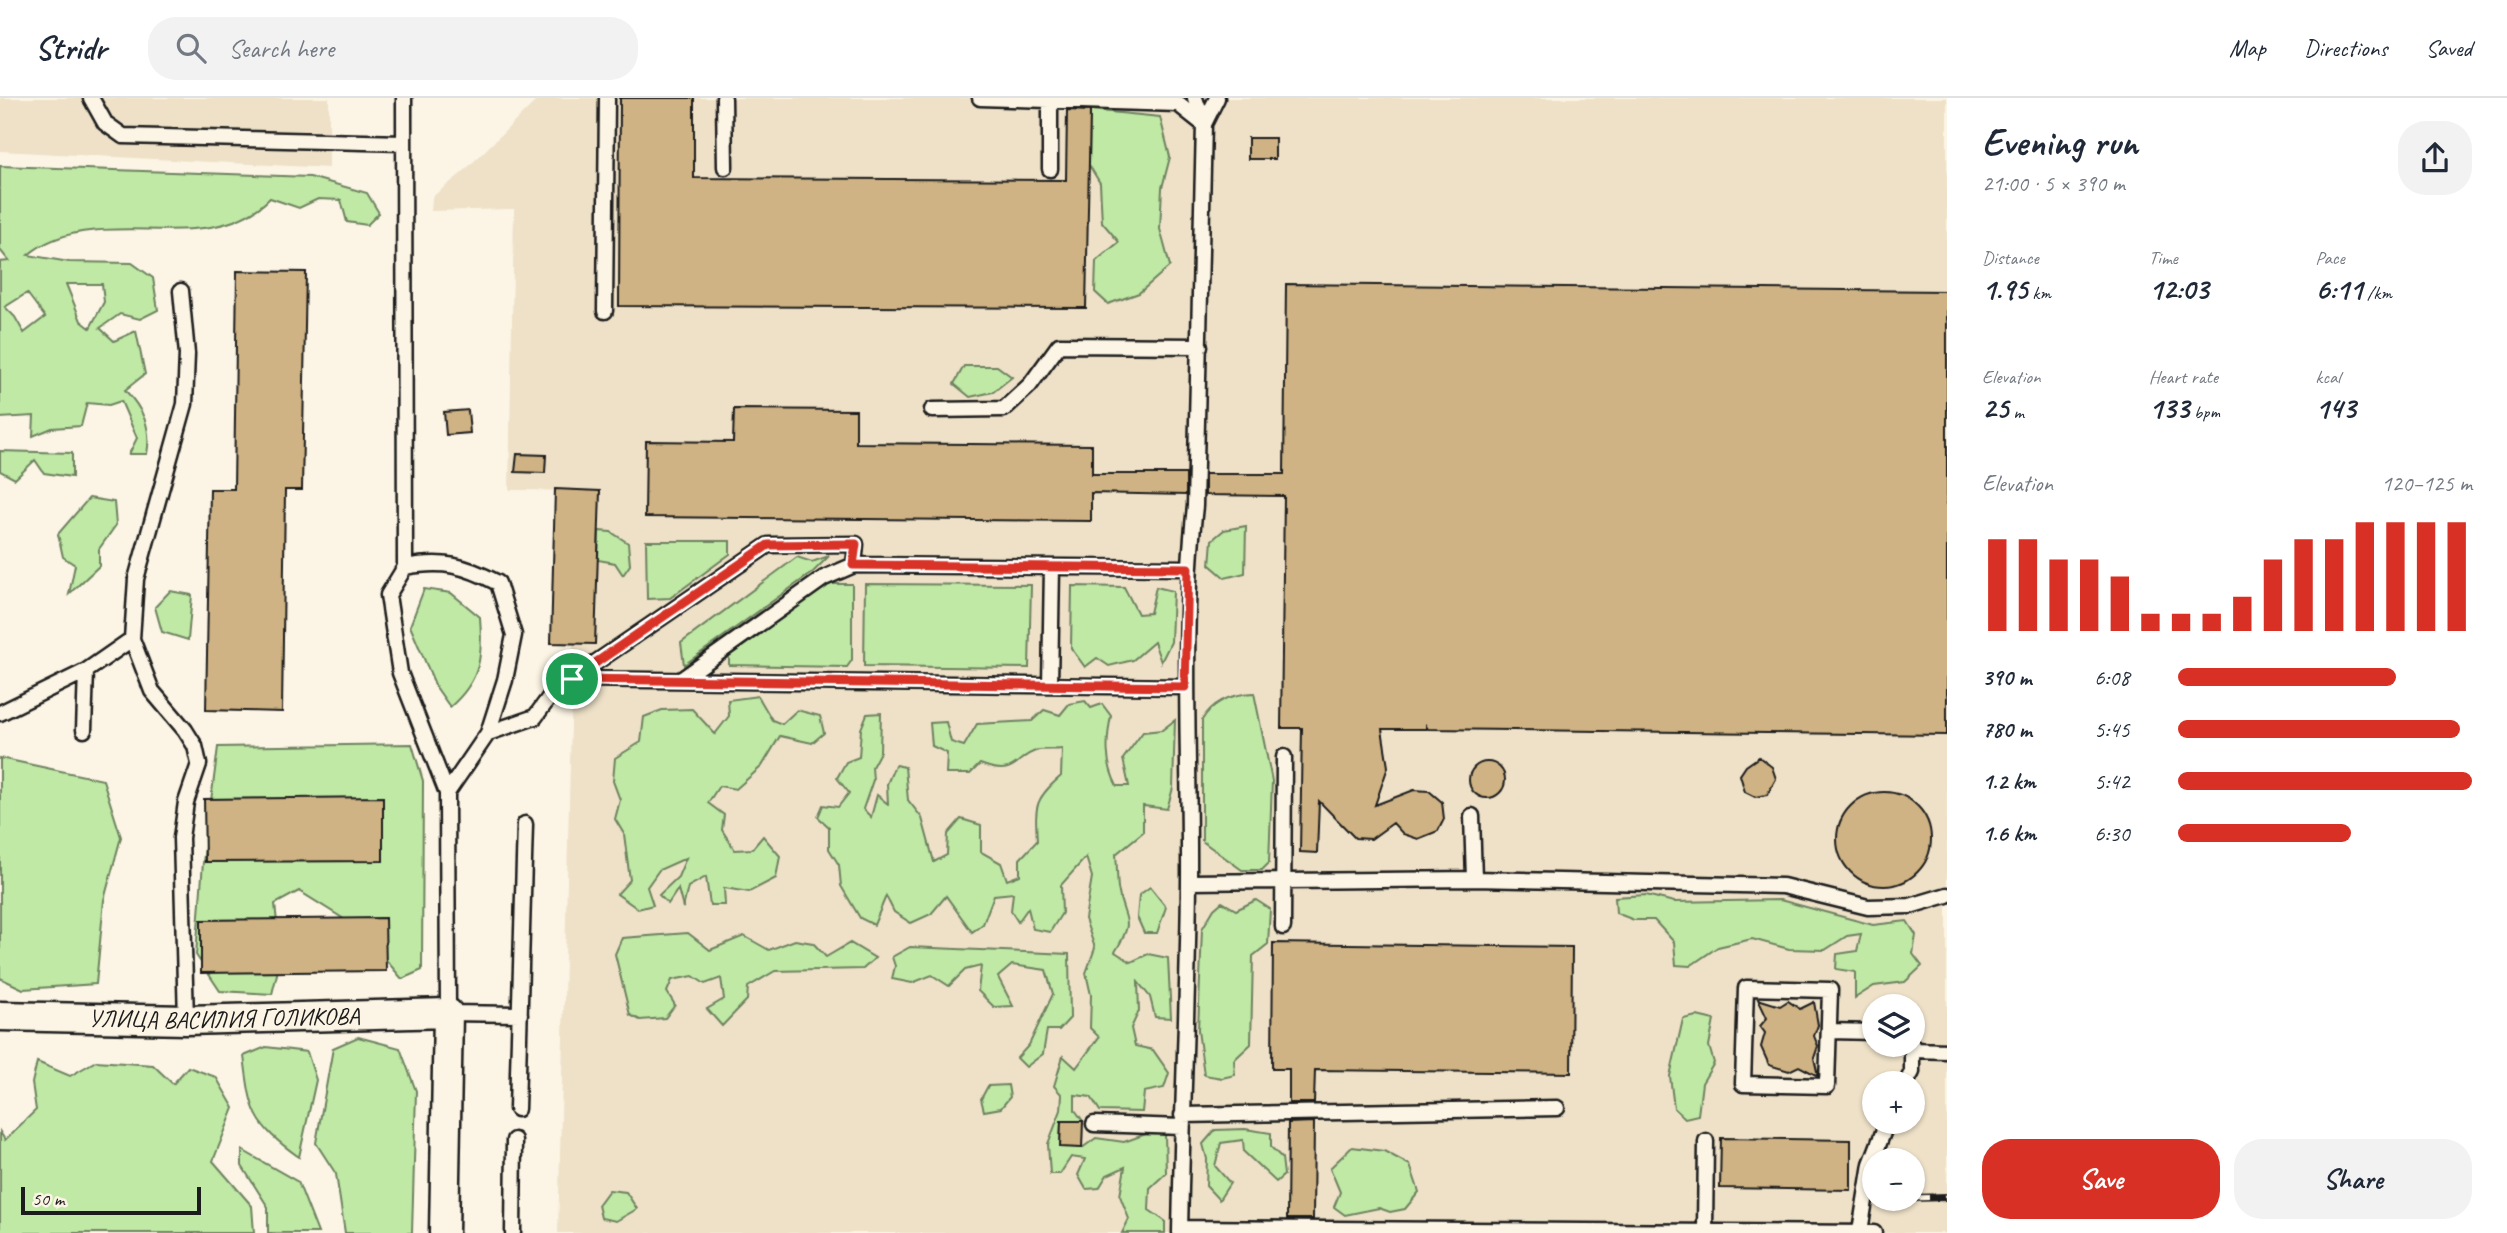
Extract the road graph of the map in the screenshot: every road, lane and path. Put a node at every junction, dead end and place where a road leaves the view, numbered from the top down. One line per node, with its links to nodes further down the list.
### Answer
1 (90, 98): 11 (lane)
2 (404, 98): 11 (lane)
3 (607, 98): 15 (lane)
4 (724, 98): 12 (lane)
5 (980, 98): 6 (lane)
6 (1011, 98): 9 (lane)
7 (1195, 98): 10 (lane)
8 (1216, 98): 10 (lane)
9 (1050, 99): 10 (lane); 13 (lane)
10 (1203, 124): 16 (lane)
11 (403, 143): 19 (lane)
12 (725, 167)
13 (1050, 169)
14 (181, 291): 22 (lane)
15 (606, 311)
16 (1200, 346): 17 (lane); 21 (lane)
17 (932, 410)
18 (853, 565): 20 (lane); 24 (lane); 25 (lane)
19 (405, 567): 30 (lane); 32 (lane)
20 (1052, 567): 21 (lane); 26 (lane)
21 (1188, 568): 27 (lane)
22 (132, 639): 23 (lane); 43 (lane)
23 (86, 671): 28 (lane); 29 (lane)
24 (572, 679): 25 (lane); 30 (lane)
25 (682, 679): 26 (lane)
26 (1050, 685): 27 (lane)
27 (1185, 687): 37 (lane)
28 (0, 713)
29 (84, 730)
30 (488, 733): 32 (lane)
31 (1284, 757): 36 (lane)
32 (447, 793): 40 (lane)
33 (1472, 816): 35 (lane)
34 (525, 824): 41 (lane)
35 (1474, 879): 36 (lane); 38 (lane)
36 (1285, 881): 37 (lane); 39 (lane)
37 (1189, 882): 50 (lane)
38 (1947, 895)
39 (1283, 927)
40 (448, 1013): 41 (lane); 43 (street, УЛИЦА ВАСИЛИЯ ГОЛИКОВА); 59 (street)
41 (520, 1014): 49 (lane)
42 (0, 1016): 43 (street, УЛИЦА ВАСИЛИЯ ГОЛИКОВА)
43 (186, 1020)
44 (1829, 1031): 44 (lane); 45 (lane)
45 (1862, 1032)
46 (1925, 1048): 47 (lane)
47 (1947, 1051)
48 (1557, 1108): 50 (lane)
49 (517, 1110)
50 (1182, 1121): 51 (lane); 55 (lane)
51 (1094, 1124)
52 (1882, 1134): 58 (lane)
53 (514, 1140): 60 (lane)
54 (1706, 1141): 56 (lane)
55 (1180, 1230): 57 (lane)
56 (1705, 1230): 57 (lane); 58 (lane)
57 (1685, 1232)
58 (1867, 1232)
59 (444, 1233)
60 (513, 1233)

